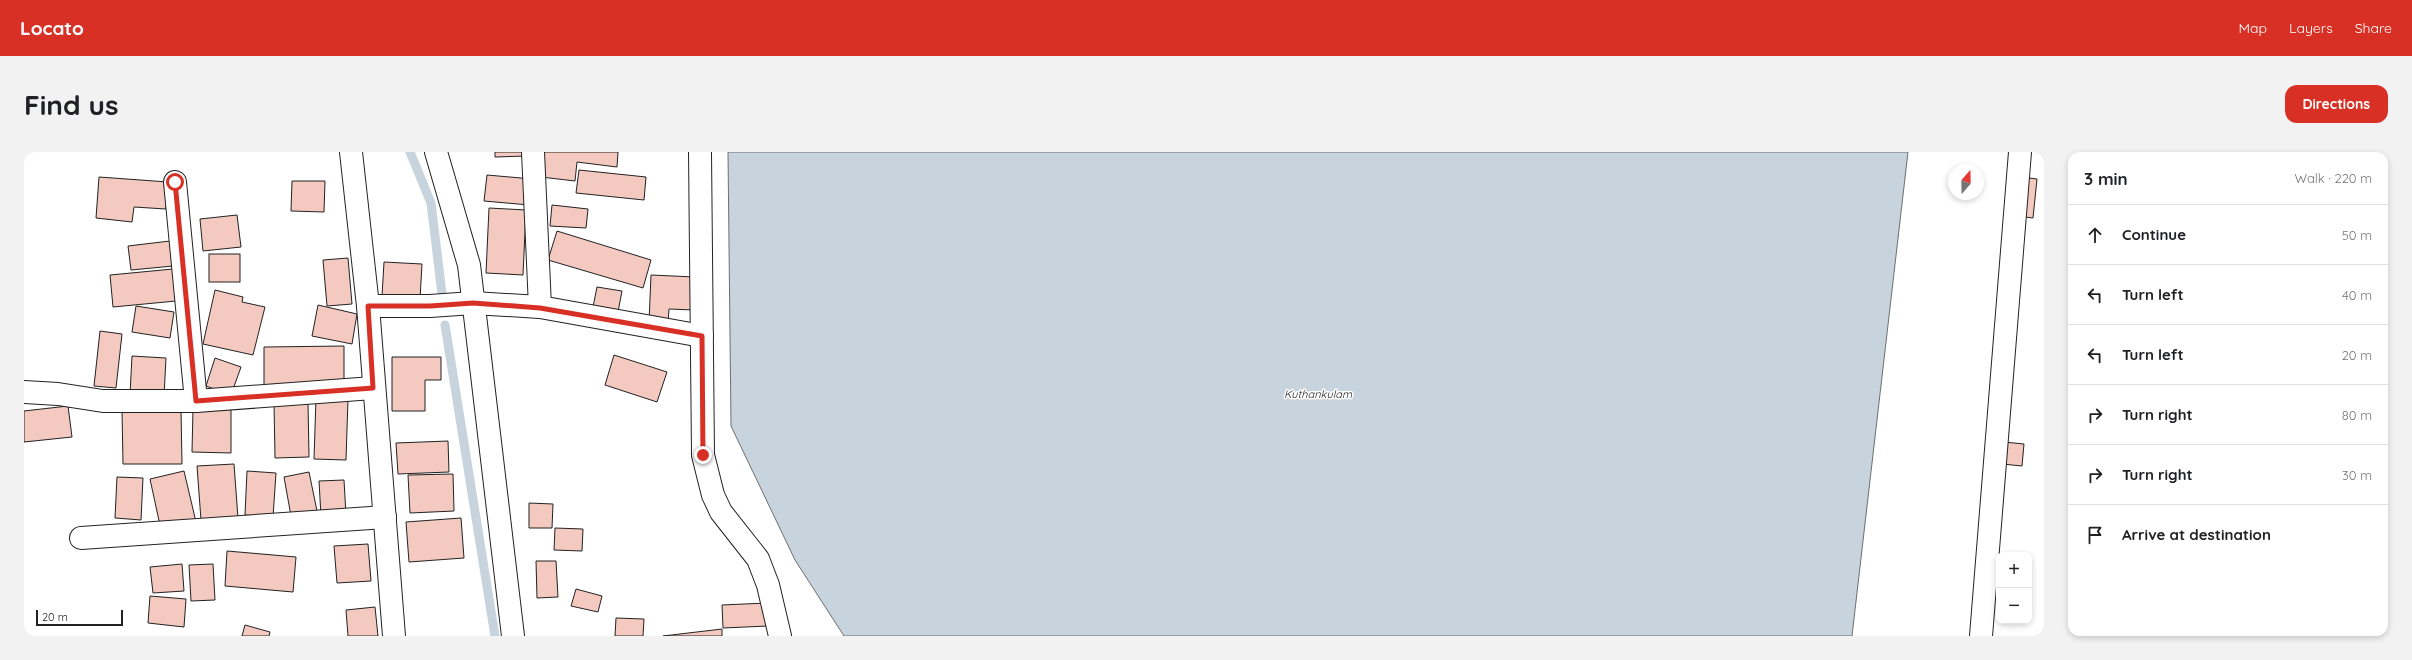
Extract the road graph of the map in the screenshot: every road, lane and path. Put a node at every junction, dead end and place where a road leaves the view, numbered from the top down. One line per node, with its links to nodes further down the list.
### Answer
1 (352, 152): 8 (street)
2 (436, 152): 7 (street)
3 (533, 152): 9 (street)
4 (700, 152): 10 (street)
5 (2020, 152): 19 (street)
6 (175, 182): 13 (street)
7 (473, 303): 8 (street); 9 (street); 17 (street)
8 (368, 306): 11 (street)
9 (540, 308): 10 (street)
10 (702, 336): 18 (street)
11 (373, 388): 13 (street); 14 (street)
12 (24, 392): 13 (street)
13 (196, 401)
14 (386, 517): 15 (street); 16 (street)
15 (81, 538)
16 (394, 636)
17 (513, 636)
18 (780, 636)
19 (1981, 636)

